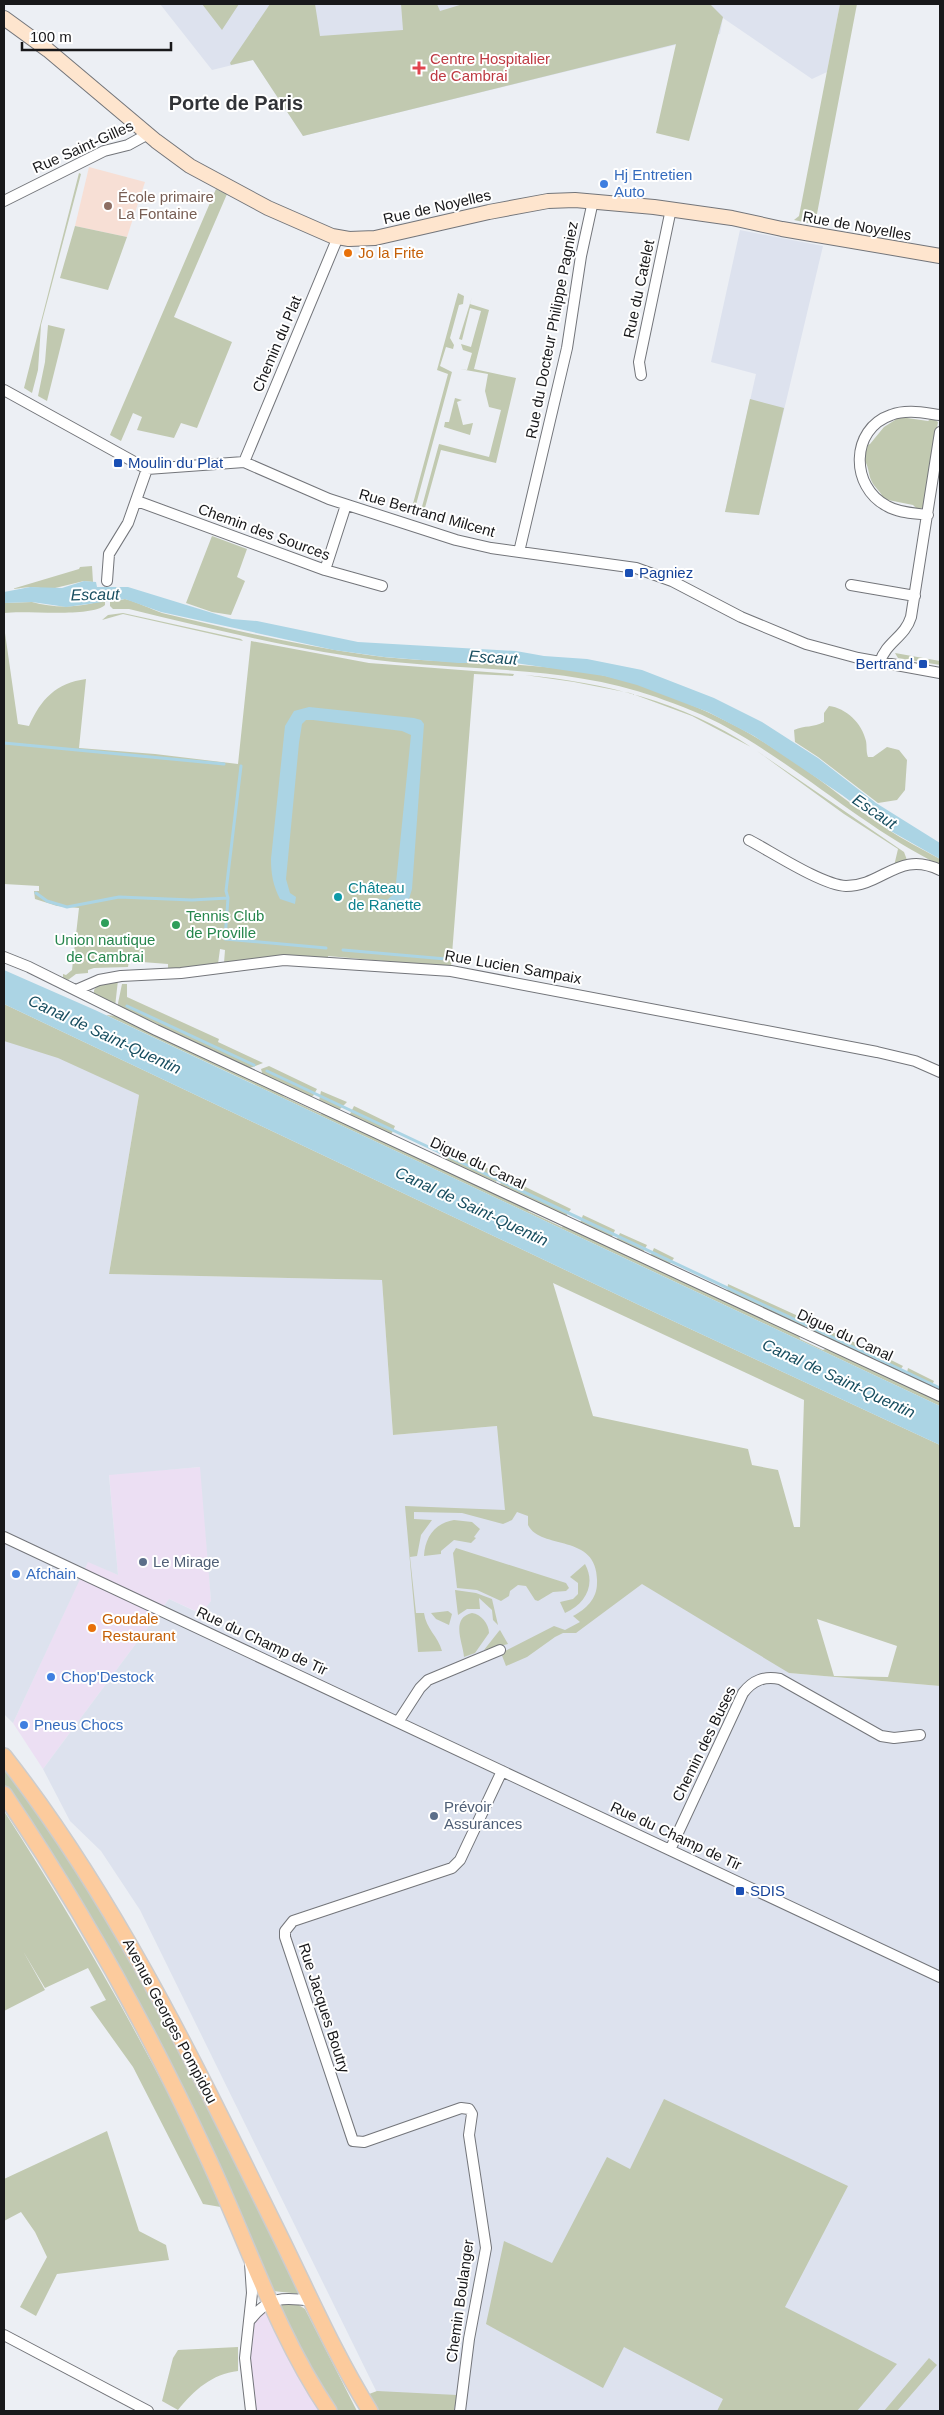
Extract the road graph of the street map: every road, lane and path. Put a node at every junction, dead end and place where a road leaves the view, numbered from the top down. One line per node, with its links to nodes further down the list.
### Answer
1 (4, 18): 2 (street, Rue de Noyelles)
2 (148, 134): 3 (street, Rue Saint-Gilles); 6 (street, Rue de Noyelles)
3 (4, 201)
4 (593, 201): 5 (street, Rue de Noyelles); 6 (street, Rue de Noyelles); 17 (street, Rue du Docteur Philippe Pagniez)
5 (671, 209): 7 (street, Rue de Noyelles); 8 (street, Rue du Catelet)
6 (338, 237): 12 (street, Chemin du Plat)
7 (940, 256)
8 (641, 375)
9 (4, 390): 13 (street)
10 (940, 415): 16 (street)
11 (940, 432): 16 (street)
12 (244, 462): 13 (street, Rue Bertrand Milcent); 15 (street, Rue Bertrand Milcent)
13 (147, 469): 14 (street)
14 (137, 501): 18 (street, Chemin des Sources); 19 (street)
15 (346, 505): 17 (street, Rue Bertrand Milcent); 18 (street)
16 (928, 514): 22 (street)
17 (519, 552): 23 (street, Rue Bertrand Milcent)
18 (325, 570): 21 (street, Chemin des Sources)
19 (107, 581)
20 (851, 585): 22 (street)
21 (382, 586)
22 (915, 596): 23 (street)
23 (880, 662): 24 (street, Rue Bertrand Milcent)
24 (940, 673)
25 (749, 840): 26 (street)
26 (940, 870)
27 (4, 957): 28 (street, Digue du Canal)
28 (76, 990): 29 (street, Rue Lucien Sampaix); 30 (street, Digue du Canal)
29 (940, 1072)
30 (940, 1396)
31 (4, 1537): 33 (street, Rue du Champ de Tir)
32 (500, 1650): 33 (street)
33 (398, 1722): 36 (street, Rue du Champ de Tir)
34 (920, 1735): 38 (street, Chemin des Buses)
35 (4, 1756): 43 (main road, Avenue Georges Pompidou)
36 (502, 1771): 38 (street, Rue du Champ de Tir); 40 (street, Rue Jacques Boutry)
37 (4, 1794): 41 (main road, Avenue Georges Pompidou)
38 (670, 1850): 39 (street, Rue du Champ de Tir)
39 (940, 1977)
40 (469, 2108): 50 (street, Chemin Boulanger)
41 (250, 2252): 42 (main road, Avenue Georges Pompidou); 44 (street)
42 (270, 2301): 43 (street); 44 (street); 48 (main road, Avenue Georges Pompidou)
43 (312, 2301): 49 (main road, Avenue Georges Pompidou)
44 (250, 2320): 47 (street)
45 (4, 2335): 46 (street)
46 (148, 2411)
47 (251, 2411)
48 (329, 2411)
49 (370, 2411)
50 (460, 2411)

